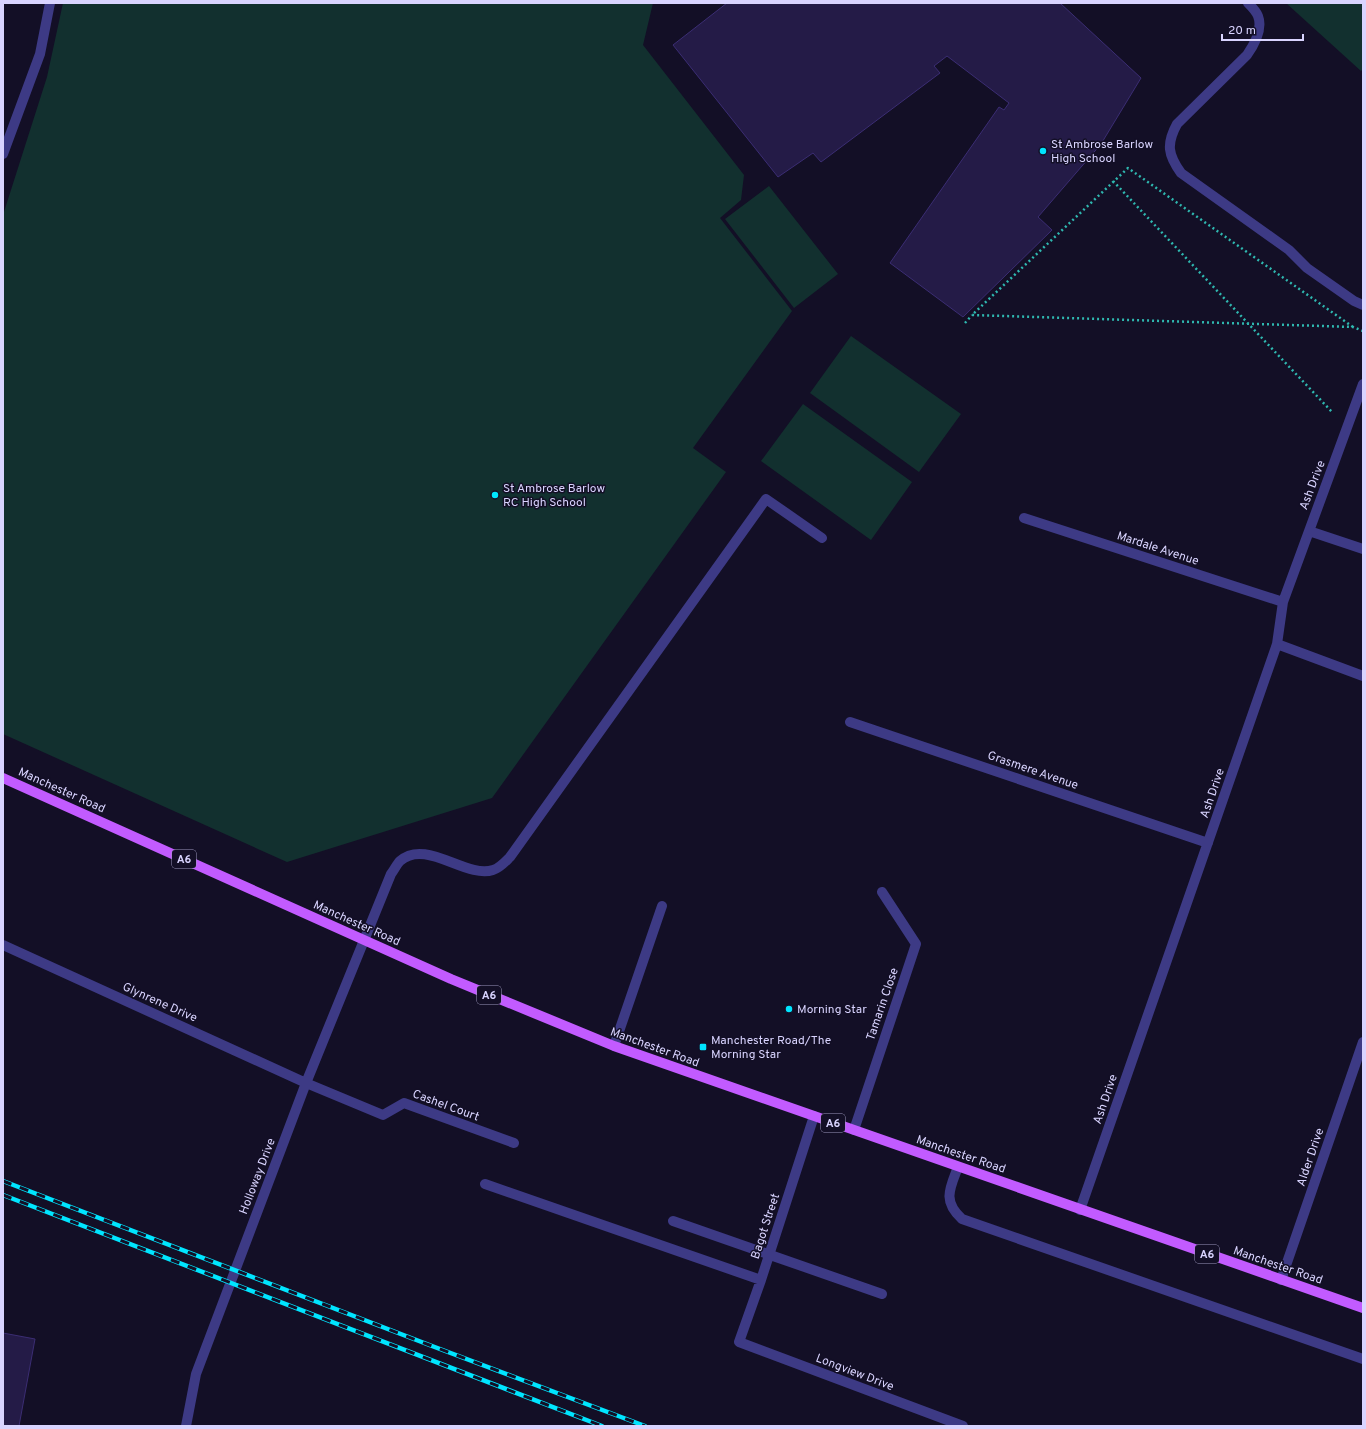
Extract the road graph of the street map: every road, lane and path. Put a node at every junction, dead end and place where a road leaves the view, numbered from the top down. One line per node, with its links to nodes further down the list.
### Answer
1 (50, 3): 3 (street)
2 (1248, 3): 5 (street)
3 (3, 154)
4 (1113, 181): 6 (path); 8 (path); 9 (path)
5 (1363, 305)
6 (972, 315): 7 (path); 8 (path)
7 (965, 323)
8 (1250, 324): 9 (path); 12 (path)
9 (1353, 328): 10 (path)
10 (1363, 331)
11 (1363, 385): 12 (street, Ash Drive)
12 (1348, 427): 14 (street, Ash Drive)
13 (1024, 518): 17 (street, Mardale Avenue)
14 (1309, 531): 16 (street); 17 (street, Ash Drive)
15 (822, 538): 25 (street, Holloway Drive)
16 (1363, 549)
17 (1283, 602): 18 (street, Ash Drive)
18 (1277, 644): 19 (street); 22 (street, Ash Drive)
19 (1363, 676)
20 (850, 722): 22 (street, Grasmere Avenue)
21 (3, 778): 25 (main road, Manchester Road / A6)
22 (1208, 843): 35 (street, Ash Drive)
23 (882, 892): 31 (street, Tamarin Close)
24 (662, 906): 28 (street)
25 (365, 940): 28 (main road, Manchester Road / A6); 29 (street, Holloway Drive)
26 (3, 945): 29 (street, Glynrene Drive)
27 (1363, 1042): 39 (street, Alder Drive)
28 (614, 1046): 30 (main road, Manchester Road / A6)
29 (306, 1083): 32 (street, Cashel Court); 44 (street, Holloway Drive)
30 (814, 1116): 31 (main road, Manchester Road / A6); 37 (street, Bagot Street)
31 (854, 1130): 33 (main road, Manchester Road / A6)
32 (514, 1143)
33 (958, 1167): 35 (main road, Manchester Road / A6); 43 (street)
34 (485, 1184): 38 (street)
35 (1080, 1210): 39 (main road, Manchester Road / A6)
36 (673, 1221): 37 (street)
37 (769, 1254): 38 (street, Bagot Street); 40 (street)
38 (761, 1280): 42 (street, Bagot Street)
39 (1281, 1280): 41 (main road, Manchester Road / A6)
40 (882, 1294)
41 (1363, 1308)
42 (739, 1342): 45 (street, Longview Drive)
43 (1363, 1359)
44 (186, 1426)
45 (963, 1426)

